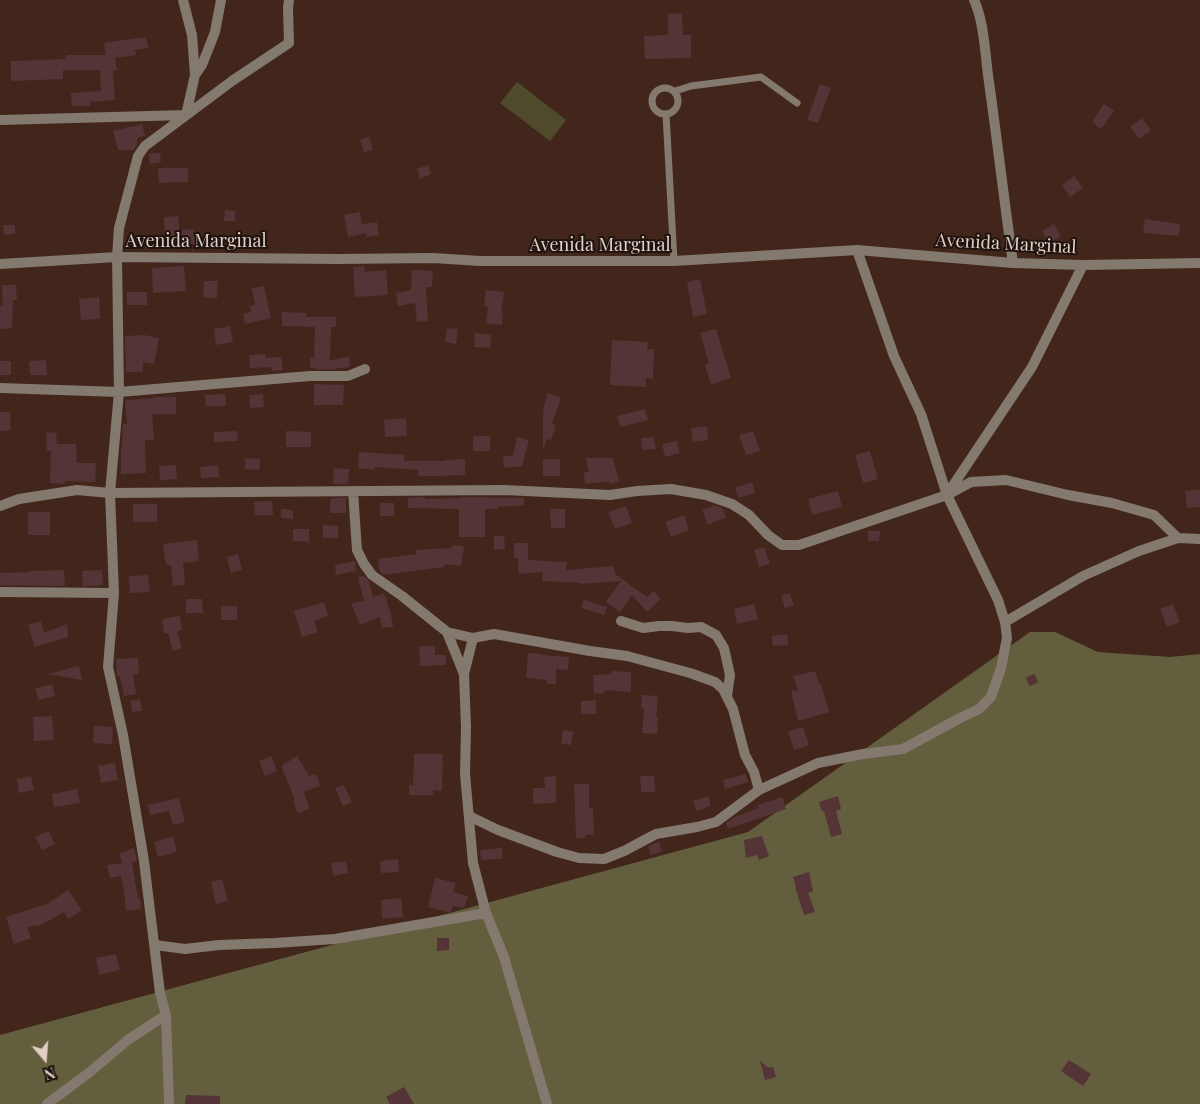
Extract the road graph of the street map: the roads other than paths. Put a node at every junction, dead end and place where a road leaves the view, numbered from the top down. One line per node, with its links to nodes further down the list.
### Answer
1 (184, 0): 5 (street)
2 (221, 0): 5 (street)
3 (288, 0): 8 (street)
4 (974, 0): 14 (street)
5 (196, 75): 8 (street)
6 (675, 91): 7 (lane); 9 (lane); 9 (lane)
7 (797, 103)
8 (186, 114): 10 (street); 12 (street)
9 (666, 114): 13 (lane)
10 (0, 120)
11 (857, 250): 13 (street, Avenida Marginal); 14 (street, Avenida Marginal); 23 (street)
12 (117, 257): 13 (street, Avenida Marginal); 16 (street, Avenida Marginal); 20 (street)
13 (674, 261)
14 (1013, 262): 17 (street, Avenida Marginal)
15 (1200, 263): 17 (street, Avenida Marginal)
16 (0, 264)
17 (1083, 265): 23 (street)
18 (365, 369): 20 (street)
19 (0, 388): 20 (street)
20 (119, 392): 22 (street)
21 (353, 492): 22 (street); 23 (street); 31 (street)
22 (110, 493): 24 (street); 28 (street)
23 (946, 496): 25 (street); 30 (street)
24 (0, 506)
25 (1178, 538): 26 (street); 30 (street)
26 (1200, 539)
27 (0, 592): 28 (street)
28 (114, 593): 38 (street)
29 (621, 621): 34 (street)
30 (1005, 622): 35 (street)
31 (447, 632): 32 (street); 33 (street)
32 (472, 638): 33 (street); 34 (street)
33 (464, 674): 36 (street)
34 (727, 697): 35 (street)
35 (760, 790): 36 (street)
36 (469, 816): 37 (street)
37 (486, 913): 38 (street); 42 (street)
38 (155, 945): 39 (street)
39 (166, 1015): 40 (street); 41 (street)
40 (47, 1104)
41 (169, 1104)
42 (547, 1104)

